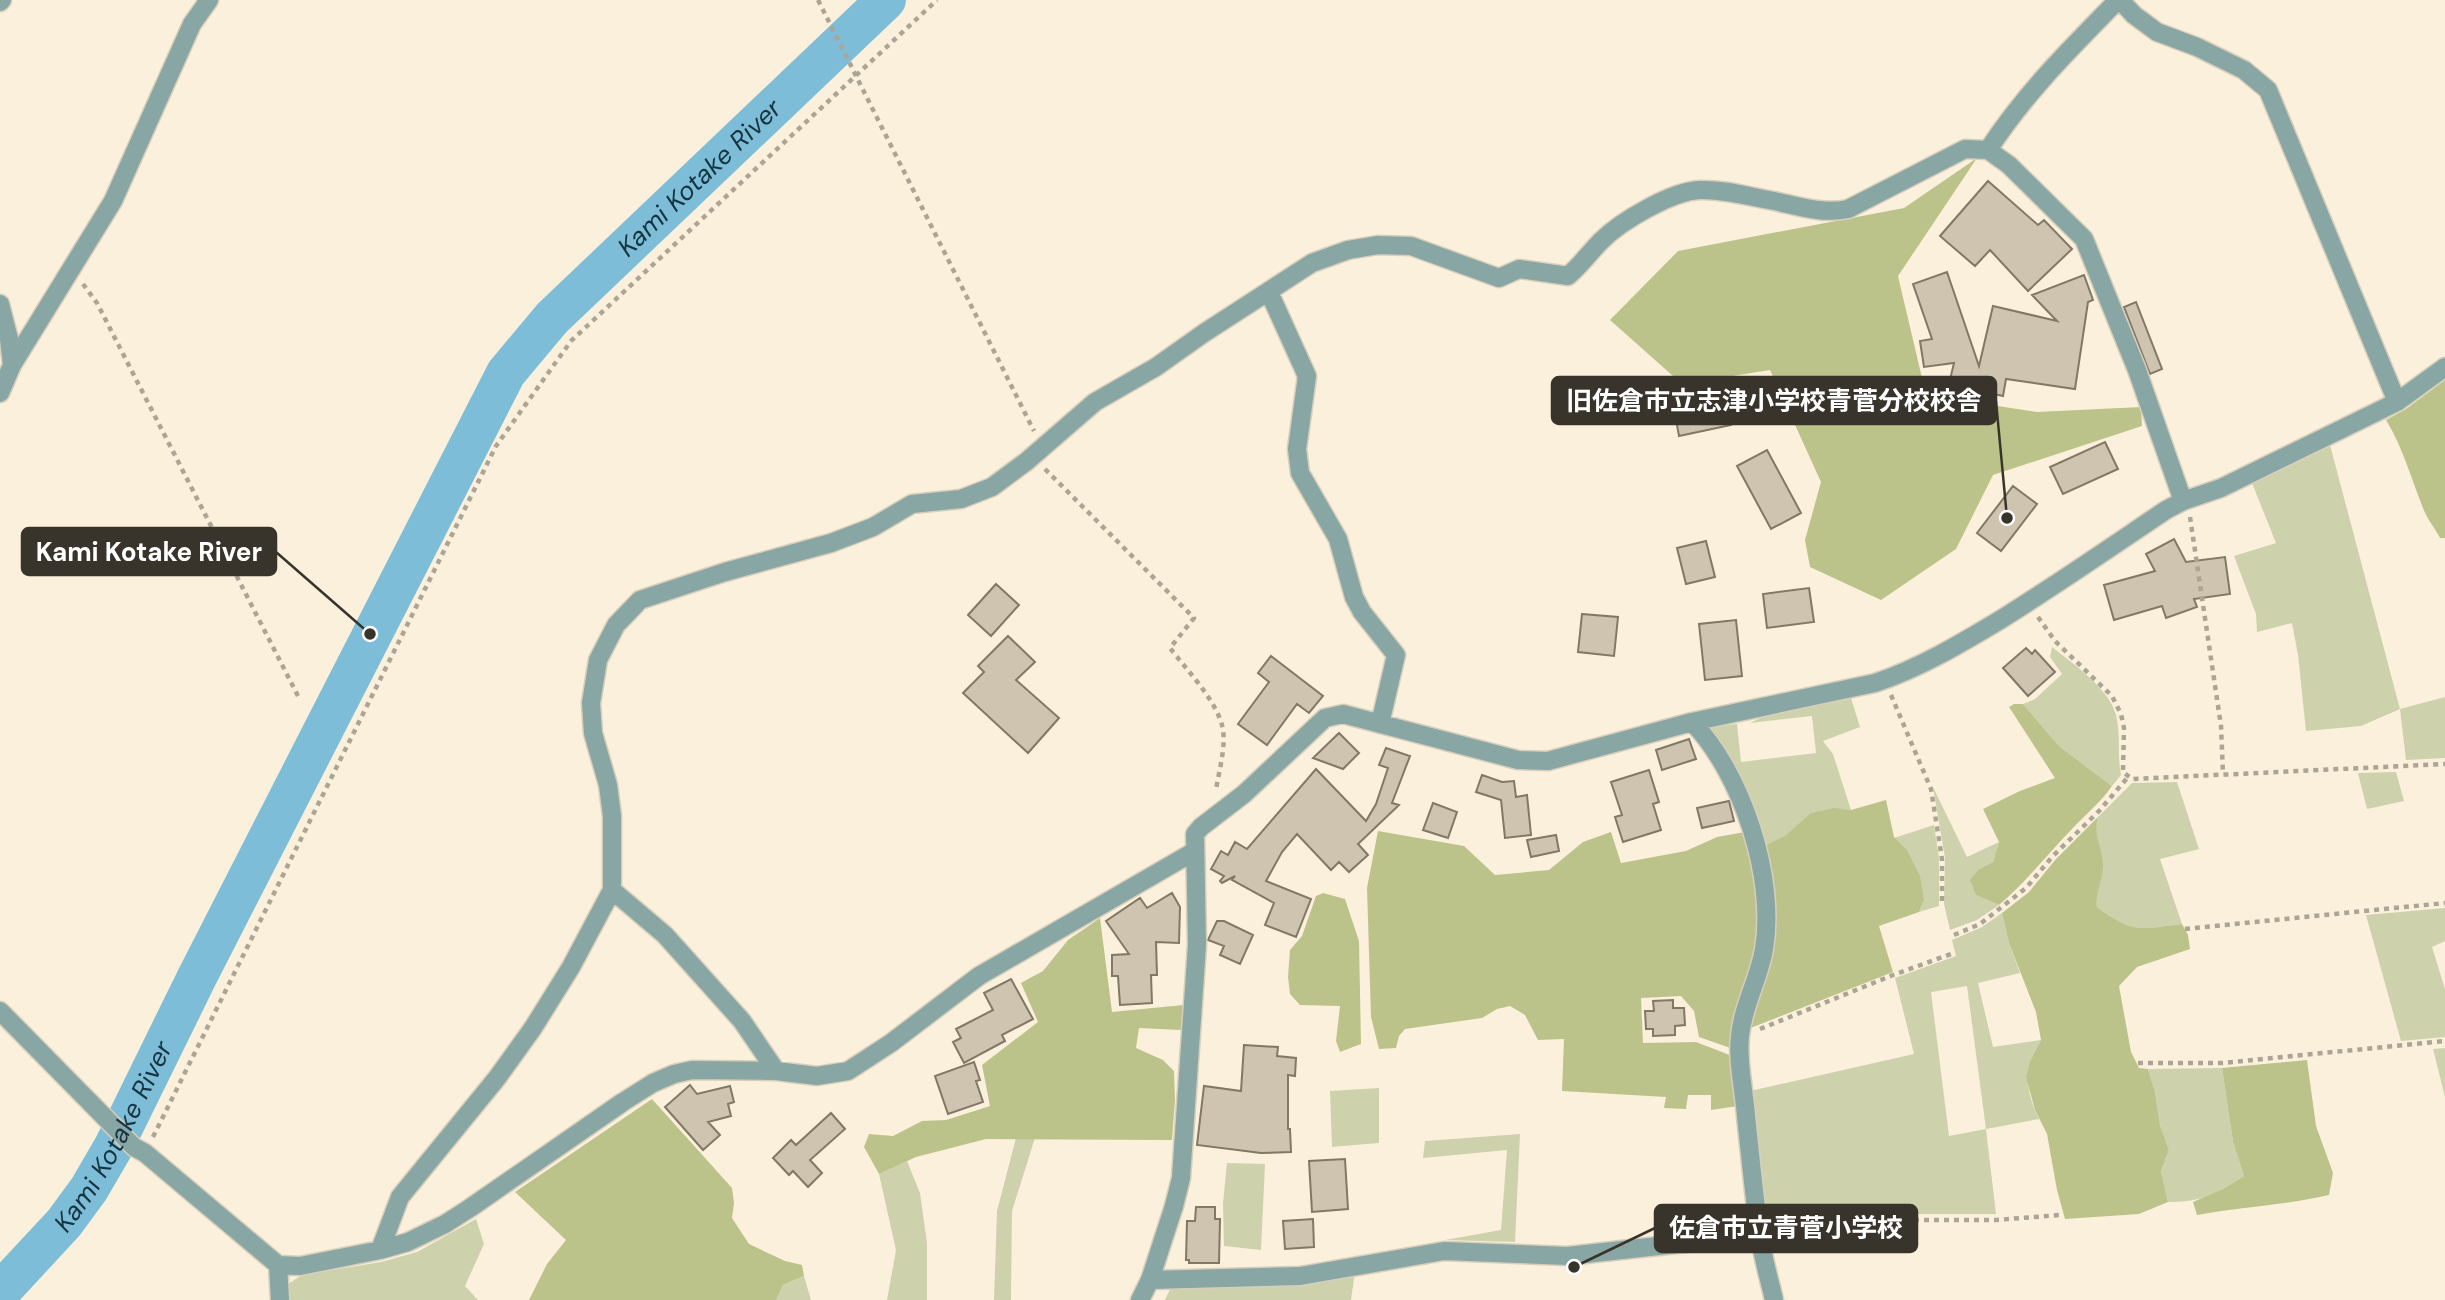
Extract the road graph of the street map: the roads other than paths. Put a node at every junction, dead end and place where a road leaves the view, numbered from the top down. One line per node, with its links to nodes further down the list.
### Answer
1 (209, 0): 6 (street)
2 (2119, 0): 3 (street); 9 (street)
3 (1988, 150): 4 (street); 10 (street)
4 (1269, 292): 12 (street); 14 (street)
5 (0, 304): 6 (street)
6 (12, 365): 8 (street)
7 (2445, 367): 9 (street)
8 (0, 393)
9 (2396, 402): 10 (street)
10 (2185, 500): 11 (street)
11 (1692, 722): 12 (street); 17 (street)
12 (1380, 724): 13 (street)
13 (1195, 851): 16 (street); 20 (street)
14 (612, 890): 16 (street); 18 (street)
15 (0, 1011): 19 (street)
16 (776, 1072): 18 (street)
17 (1758, 1227): 20 (street); 23 (street)
18 (380, 1250): 19 (street)
19 (278, 1265): 21 (street)
20 (1150, 1280): 22 (street)
21 (280, 1300)
22 (1140, 1300)
23 (1774, 1300)

